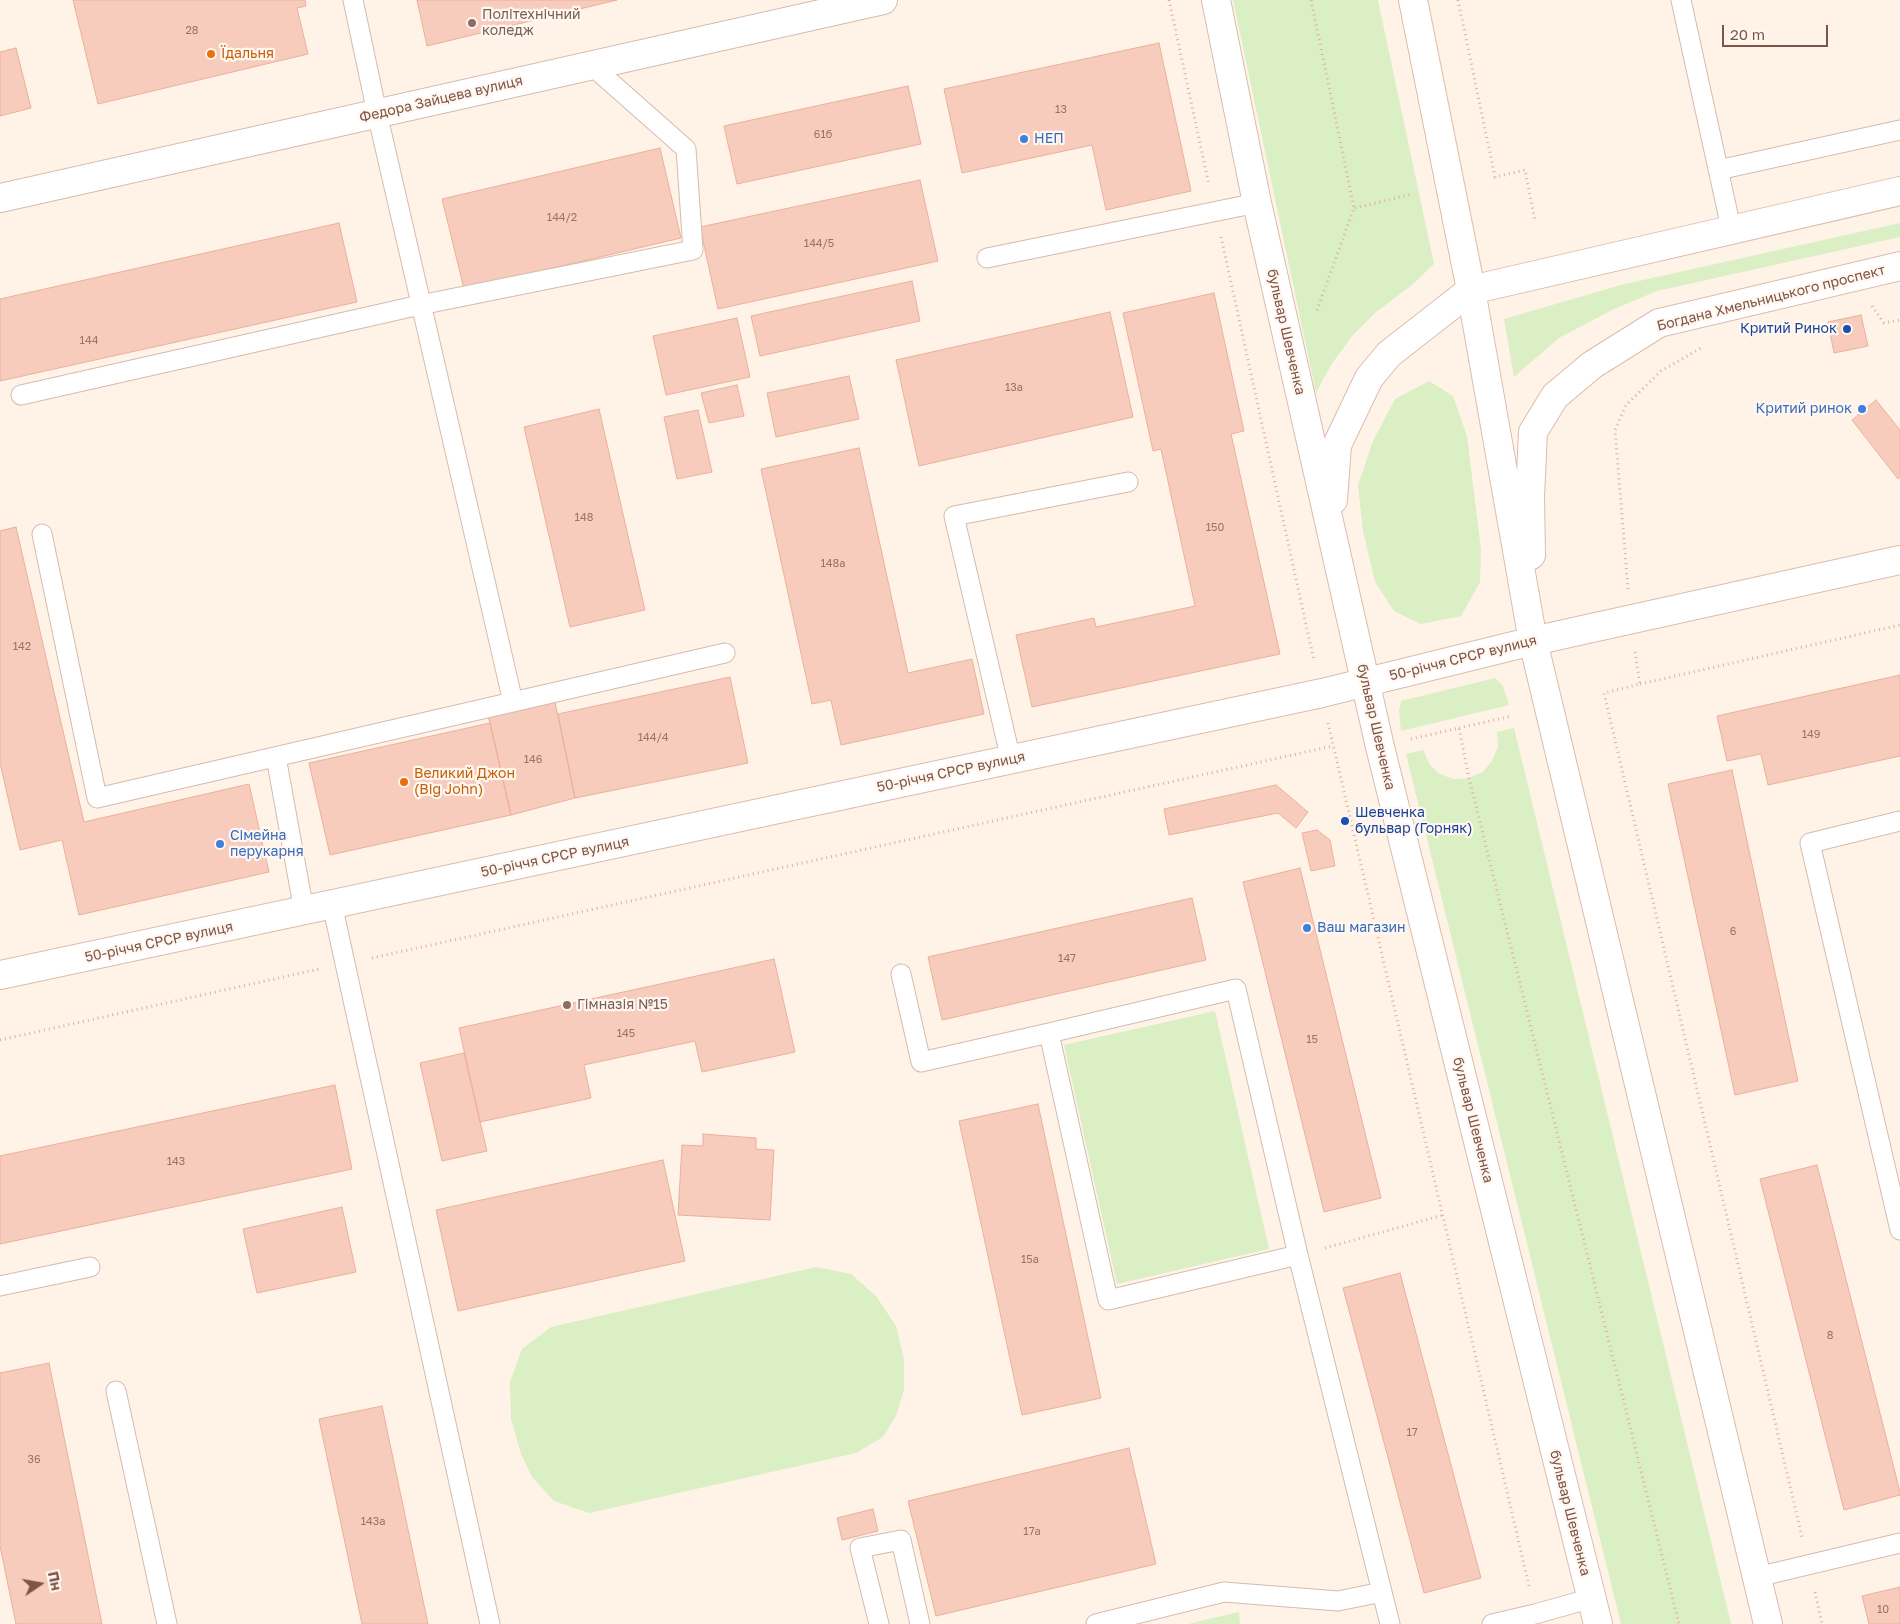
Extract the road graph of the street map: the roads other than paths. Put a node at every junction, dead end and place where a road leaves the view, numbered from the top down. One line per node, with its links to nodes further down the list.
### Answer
1 (353, 0): 7 (lane)
2 (883, 0): 6 (main road, Федора Зайцева вулиця)
3 (1216, 0): 12 (main road, бульвар Шевченка)
4 (1413, 0): 16 (main road)
5 (1681, 0): 9 (lane)
6 (591, 65): 7 (main road, Федора Зайцева вулиця); 17 (lane)
7 (377, 113): 11 (main road, Федора Зайцева вулиця); 17 (lane)
8 (1900, 130): 9 (lane)
9 (1718, 170): 13 (lane)
10 (1900, 191): 13 (main road)
11 (0, 198)
12 (1257, 203): 14 (lane); 20 (main road, бульвар Шевченка)
13 (1731, 228): 16 (main road)
14 (987, 258)
15 (1900, 266): 23 (main road, Богдана Хмельницького проспект)
16 (1471, 290): 20 (main road); 23 (main road)
17 (420, 305): 18 (lane); 26 (lane)
18 (21, 395)
19 (1128, 482): 28 (lane)
20 (1331, 524): 25 (main road, бульвар Шевченка)
21 (42, 534): 27 (lane)
22 (1900, 560): 23 (main road, 50-річчя СРСР вулиця)
23 (1533, 641): 25 (main road, 50-річчя СРСР вулиця); 41 (main road)
24 (725, 653): 26 (lane)
25 (1366, 682): 28 (main road, 50-річчя СРСР вулиця); 43 (main road, бульвар Шевченка)
26 (513, 702): 27 (lane)
27 (276, 757): 31 (lane)
28 (1011, 760): 30 (main road, 50-річчя СРСР вулиця)
29 (1900, 821): 35 (lane)
30 (332, 904): 31 (main road, 50-річчя СРСР вулиця); 45 (lane)
31 (304, 911): 33 (main road, 50-річчя СРСР вулиця)
32 (901, 974): 34 (lane)
33 (0, 975)
34 (1049, 1033): 36 (lane); 36 (lane)
35 (1900, 1230)
36 (1298, 1255): 42 (lane)
37 (90, 1267): 38 (lane)
38 (0, 1286)
39 (116, 1390): 44 (lane)
40 (1900, 1543): 41 (lane)
41 (1757, 1577): 51 (main road)
42 (1382, 1592): 48 (lane); 49 (lane)
43 (1595, 1611): 50 (lane)
44 (167, 1624)
45 (490, 1624)
46 (878, 1624): 47 (lane)
47 (920, 1624)
48 (1096, 1624)
49 (1390, 1624)
50 (1492, 1624)
51 (1768, 1624)

